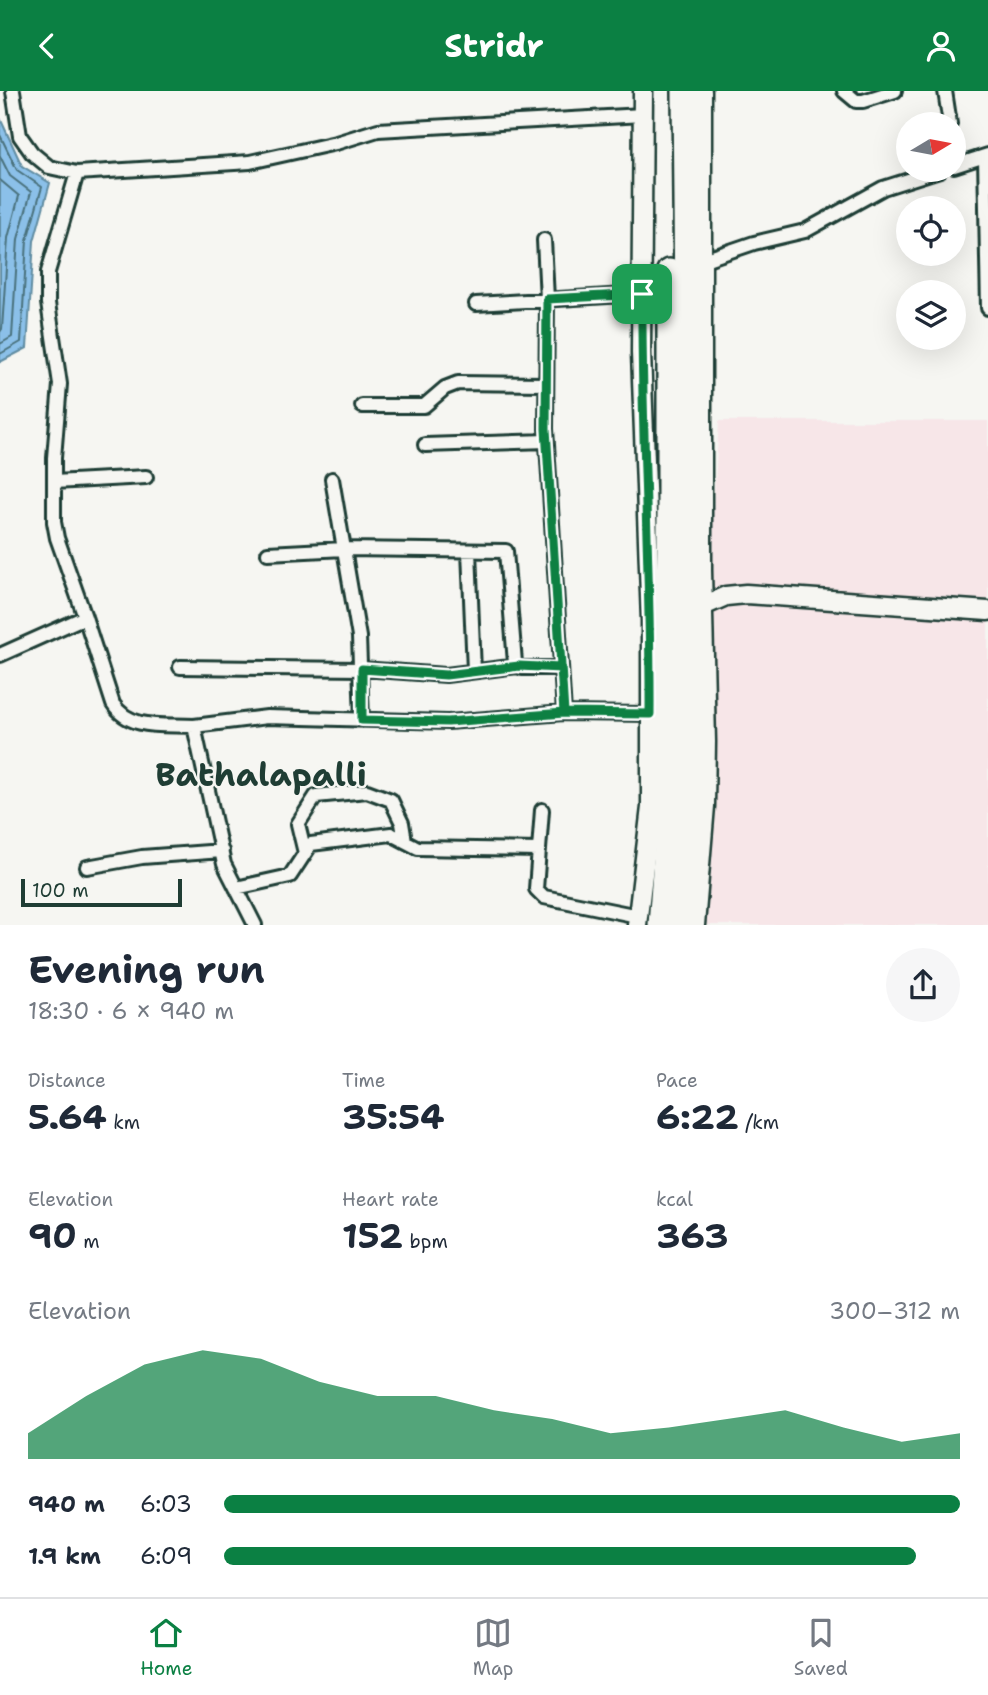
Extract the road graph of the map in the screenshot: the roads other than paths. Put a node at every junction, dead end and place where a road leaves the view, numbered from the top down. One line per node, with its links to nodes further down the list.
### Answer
1 (13, 91): 13 (street)
2 (643, 91): 10 (street)
3 (670, 91): 36 (highway)
4 (684, 91): 32 (highway)
5 (702, 91): 16 (street)
6 (845, 91): 7 (street)
7 (895, 91)
8 (946, 91): 9 (street)
9 (949, 112)
10 (643, 115): 13 (street); 17 (street)
11 (986, 156): 12 (street); 18 (street)
12 (966, 160)
13 (77, 173): 28 (street)
14 (902, 182): 16 (street)
15 (544, 240): 19 (street)
16 (701, 261): 32 (street)
17 (642, 294): 19 (street); 35 (street)
18 (988, 294): 21 (street)
19 (547, 299): 20 (street); 22 (street)
20 (475, 304)
21 (988, 308)
22 (547, 384): 23 (street); 24 (street)
23 (362, 406)
24 (547, 441): 25 (street); 40 (street)
25 (425, 445)
26 (146, 477): 28 (street)
27 (332, 479): 29 (street)
28 (54, 482): 34 (street)
29 (344, 549): 30 (street); 31 (street); 41 (street)
30 (469, 551): 38 (street); 42 (street)
31 (268, 553)
32 (696, 610): 33 (street); 57 (highway); 58 (street)
33 (988, 611)
34 (85, 617): 37 (street); 46 (street)
35 (651, 621): 36 (highway); 44 (street)
36 (668, 643): 56 (highway)
37 (0, 655)
38 (519, 666): 40 (street); 42 (street)
39 (180, 667): 41 (street)
40 (561, 668): 43 (street)
41 (362, 669): 42 (street); 45 (street)
42 (474, 671)
43 (564, 713): 44 (street); 45 (street)
44 (650, 714): 54 (street)
45 (362, 720): 46 (street)
46 (194, 726): 50 (street)
47 (542, 810): 49 (street)
48 (405, 841): 49 (street); 51 (street); 51 (street)
49 (538, 850): 54 (street)
50 (222, 851): 52 (street); 53 (street)
51 (305, 853): 53 (street)
52 (87, 867)
53 (236, 888): 55 (street)
54 (638, 921)
55 (255, 925)
56 (660, 925)
57 (679, 925)
58 (695, 925)

